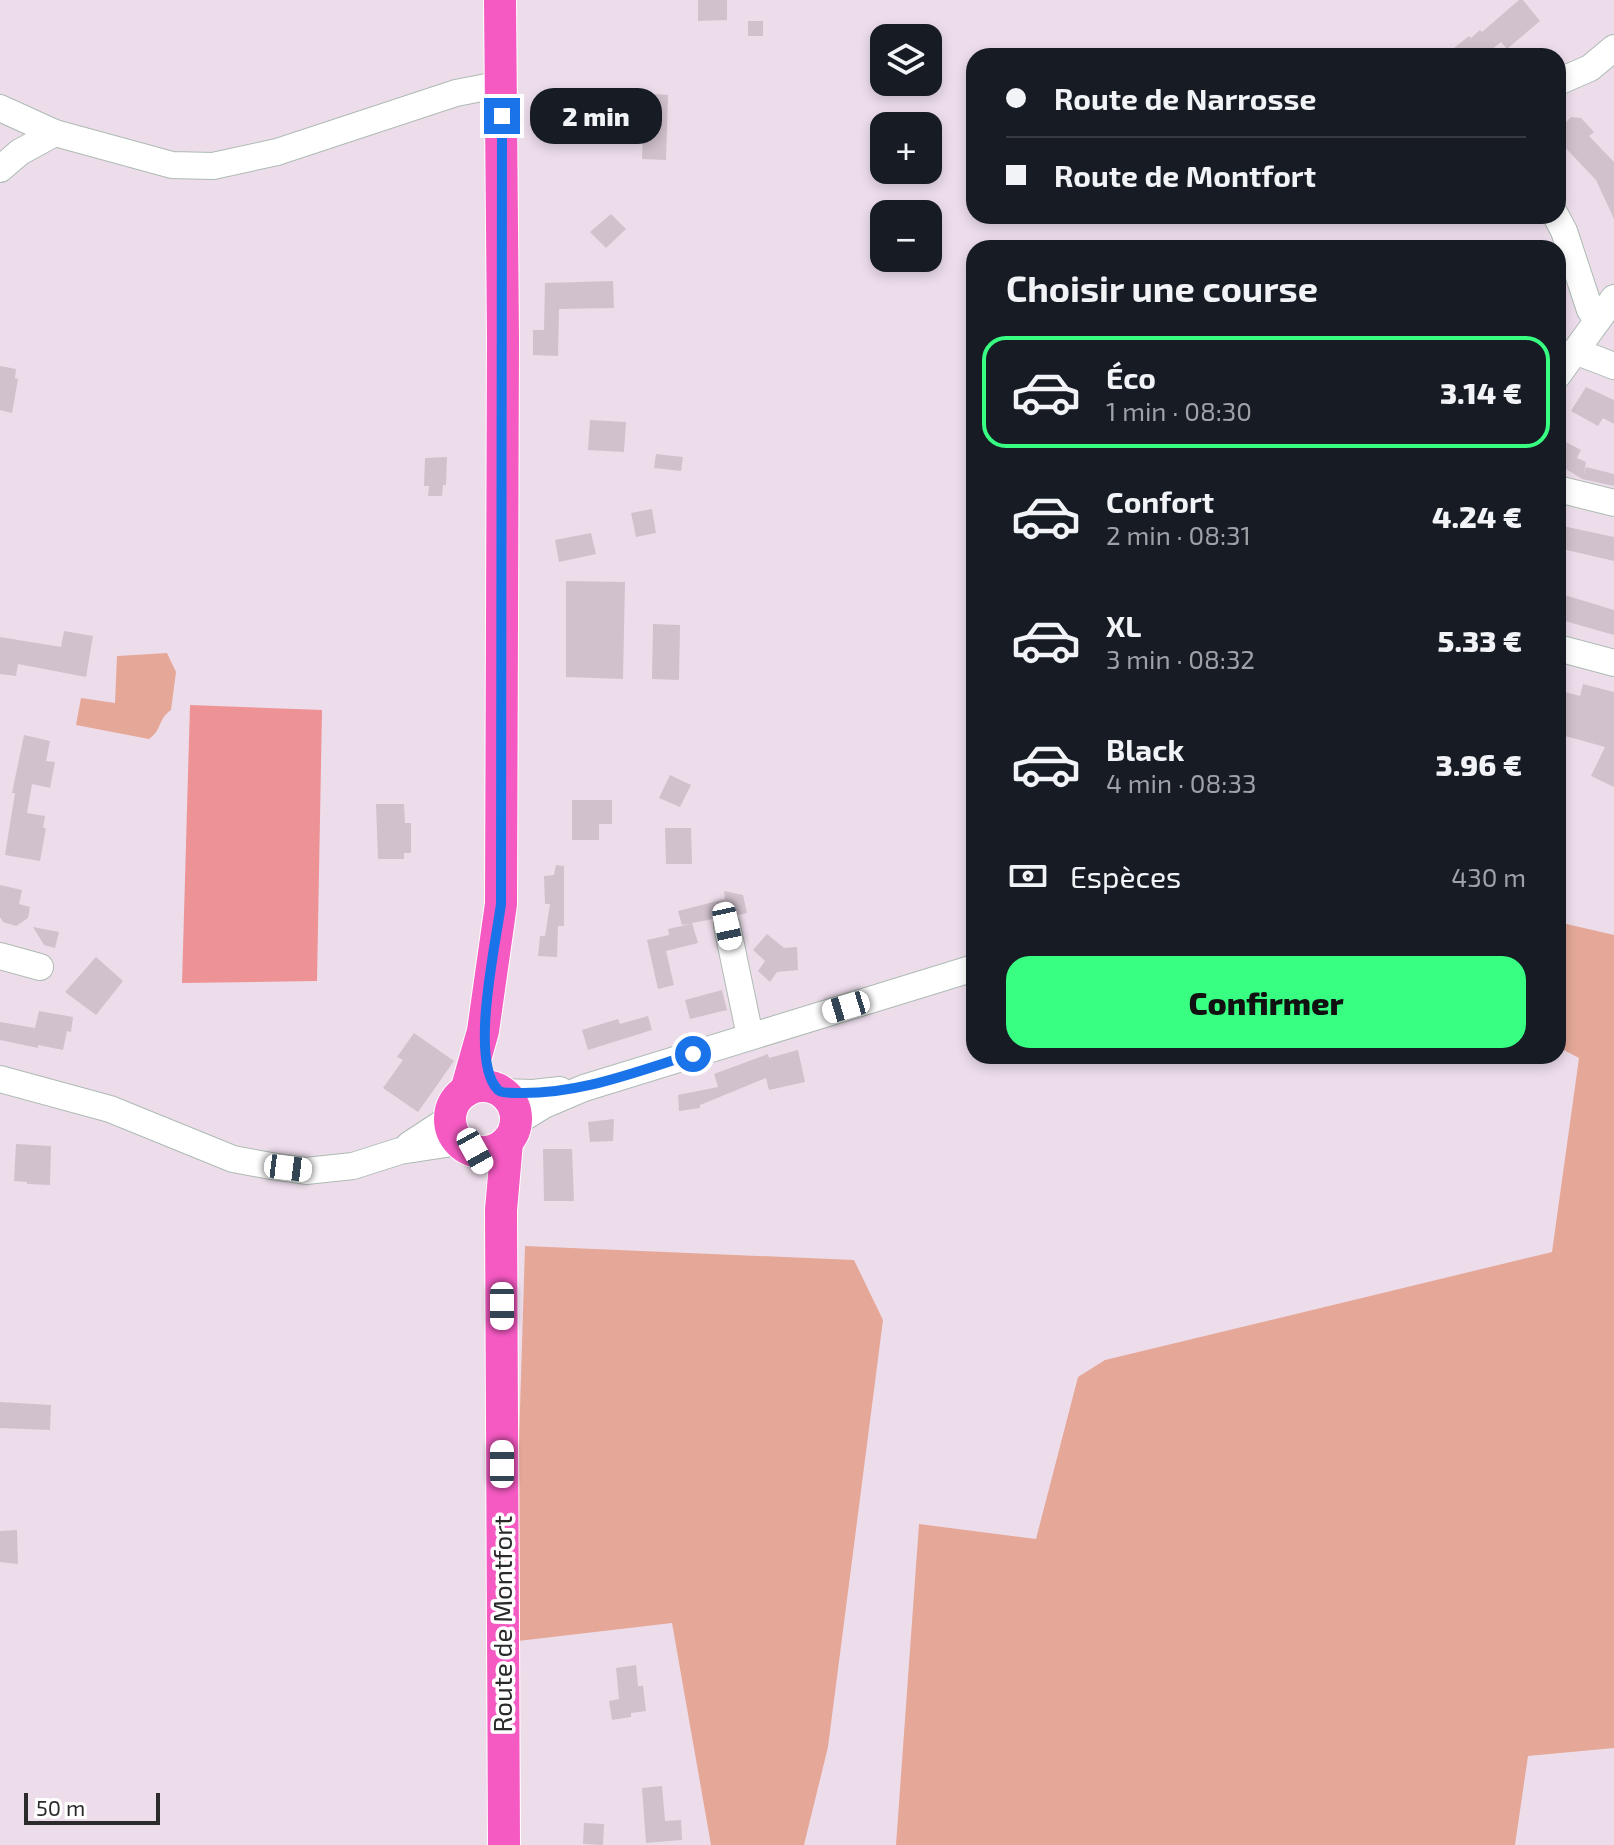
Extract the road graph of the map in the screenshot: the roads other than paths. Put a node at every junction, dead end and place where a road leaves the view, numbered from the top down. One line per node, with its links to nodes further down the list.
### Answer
1 (500, 0): 4 (main road)
2 (1614, 48): 3 (street)
3 (1566, 78)
4 (502, 84): 6 (street); 21 (main road)
5 (0, 108): 6 (street)
6 (55, 133): 7 (street)
7 (0, 169)
8 (1560, 224): 9 (street)
9 (1606, 308): 10 (street)
10 (1575, 351): 11 (street); 12 (street)
11 (1566, 364)
12 (1614, 366)
13 (1566, 491): 14 (street)
14 (1614, 503)
15 (1566, 650): 16 (street)
16 (1614, 663)
17 (727, 926): 22 (street)
18 (0, 956): 19 (street)
19 (40, 967)
20 (966, 970): 22 (street)
21 (483, 1031): 25 (main road); 26 (main road)
22 (750, 1036): 24 (street)
23 (0, 1079): 28 (street)
24 (584, 1088): 26 (street); 27 (street)
25 (466, 1091): 26 (main road); 28 (main road)
26 (500, 1091): 27 (main road)
27 (511, 1132): 28 (main road); 29 (main road, Route de Montfort)
28 (461, 1137): 29 (main road, Route de Montfort)
29 (501, 1210): 30 (main road, Route de Montfort)
30 (504, 1845)

